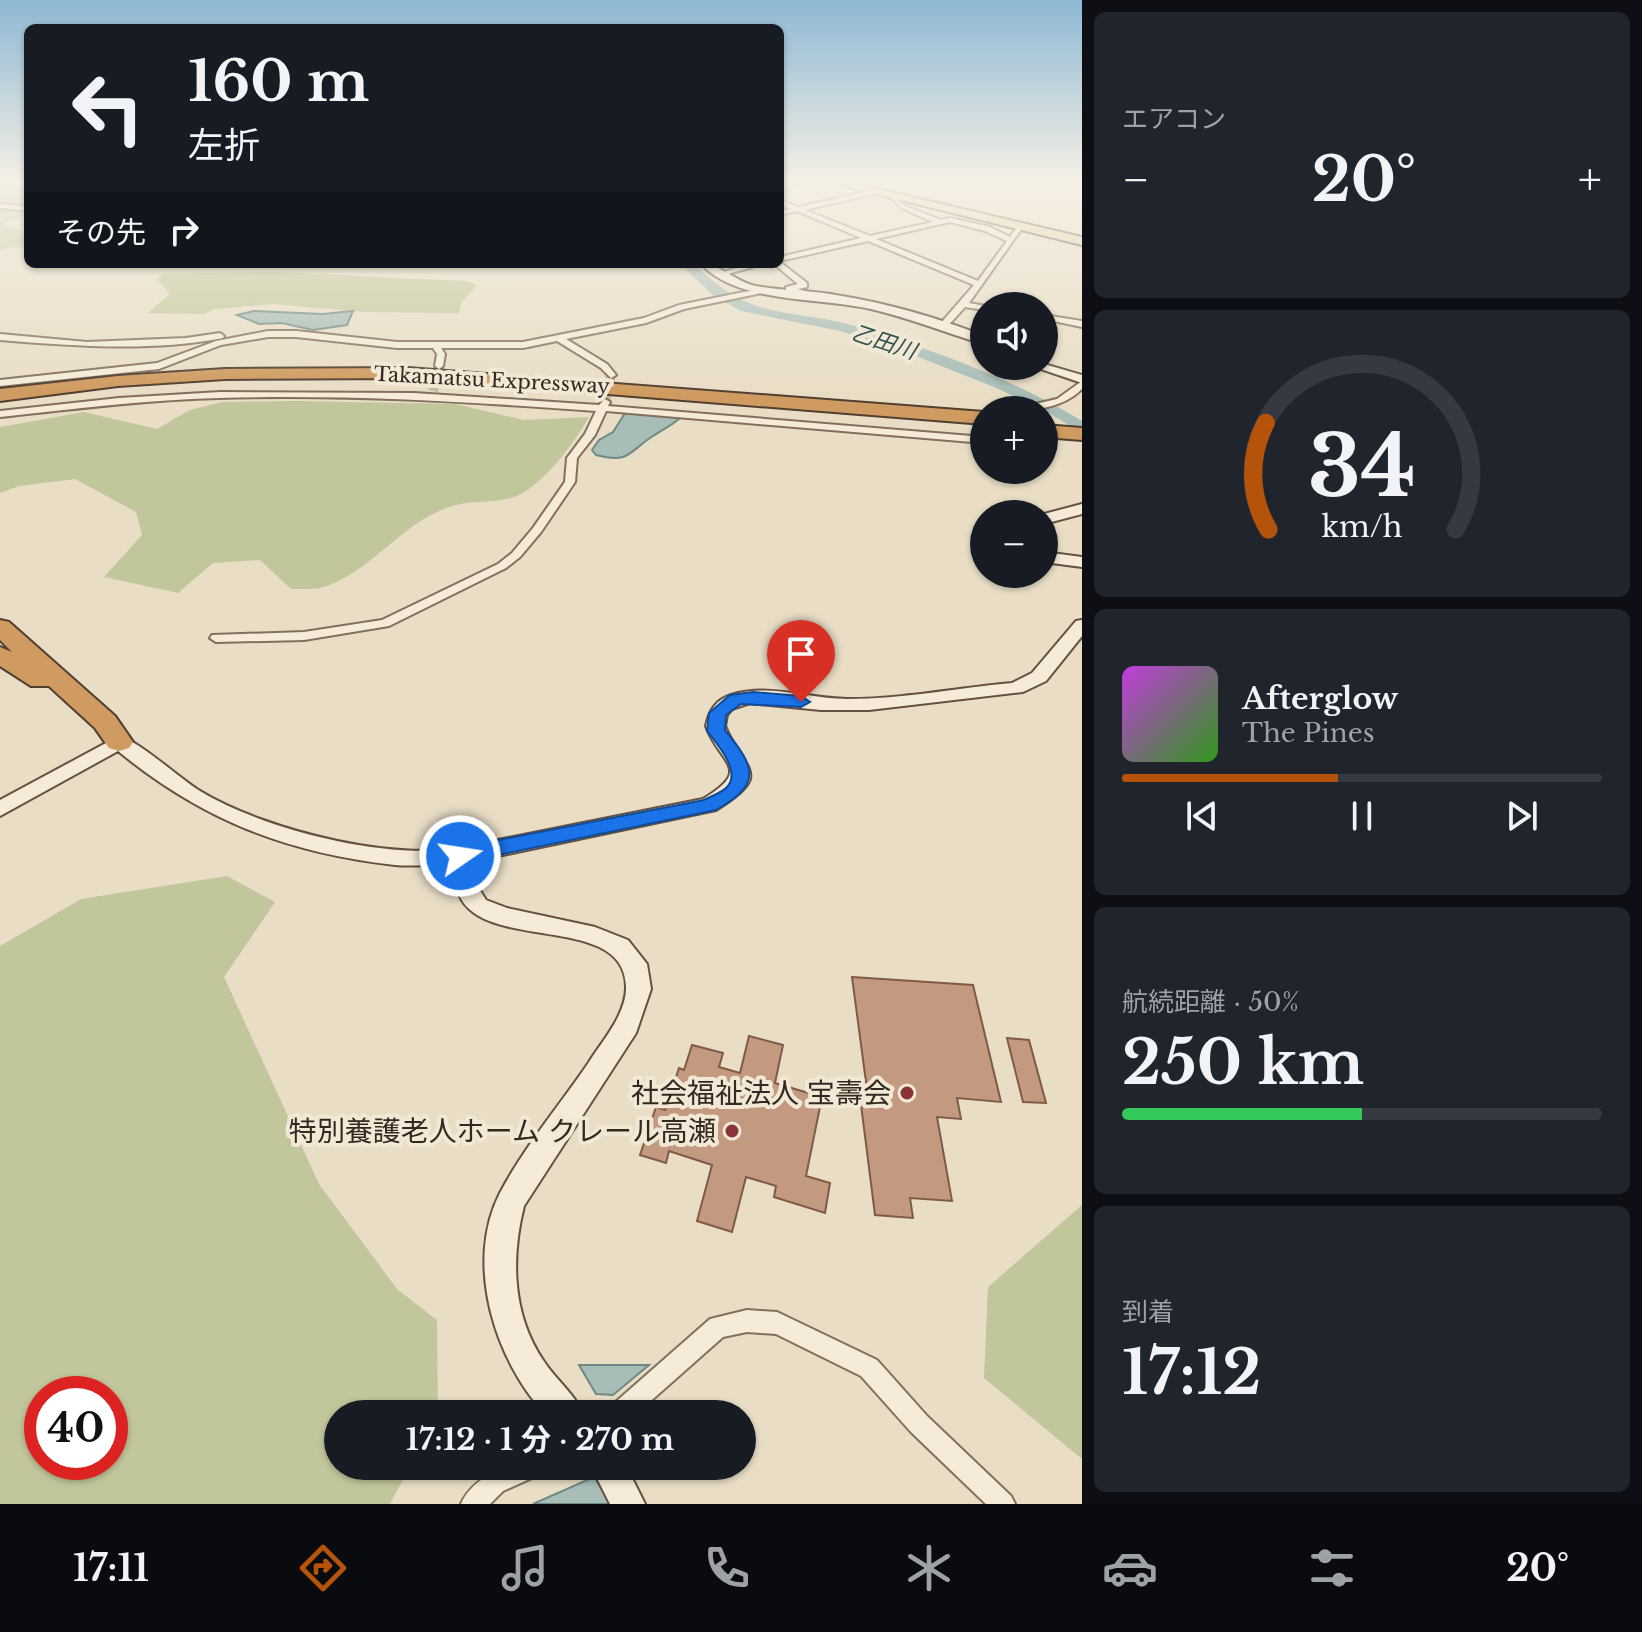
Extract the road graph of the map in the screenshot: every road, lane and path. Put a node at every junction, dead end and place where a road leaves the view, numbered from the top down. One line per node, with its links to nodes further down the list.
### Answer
1 (816, 252): 4 (street)
2 (903, 252): 9 (street)
3 (1001, 252): 9 (street)
4 (784, 260)
5 (784, 266): 11 (street)
6 (710, 268): 8 (street)
7 (744, 268): 8 (street)
8 (718, 275): 10 (street)
9 (979, 284): 12 (street)
10 (759, 291): 11 (street); 20 (street)
11 (805, 294): 16 (street)
12 (963, 304): 13 (street); 16 (street)
13 (970, 305)
14 (1058, 320): 15 (street)
15 (1082, 324)
16 (943, 326): 18 (street)
17 (268, 334): 19 (street); 21 (street); 26 (street)
18 (970, 335)
19 (0, 337)
20 (558, 338): 21 (street); 24 (street)
21 (436, 346): 22 (street)
22 (439, 366)
23 (1058, 372): 25 (street)
24 (611, 375)
25 (1081, 378): 28 (street)
26 (0, 383)
27 (0, 395): 32 (highway, Takamatsu Expressway)
28 (1058, 399)
29 (0, 402): 33 (highway, Takamatsu Expressway)
30 (603, 405): 31 (street); 34 (street); 41 (street)
31 (0, 414)
32 (970, 417)
33 (970, 425)
34 (970, 439)
35 (1082, 509): 36 (street)
36 (1058, 515)
37 (1058, 559): 38 (street)
38 (1082, 562)
39 (1082, 625): 45 (street)
40 (0, 627): 43 (highway)
41 (216, 638)
42 (0, 655): 43 (highway)
43 (119, 742): 44 (street); 45 (street)
44 (0, 809)
45 (468, 859): 46 (street)
46 (552, 1400)
47 (635, 1400): 52 (street)
48 (502, 1480): 50 (street)
49 (615, 1480): 51 (street)
50 (473, 1504)
51 (628, 1504)
52 (1003, 1504)

